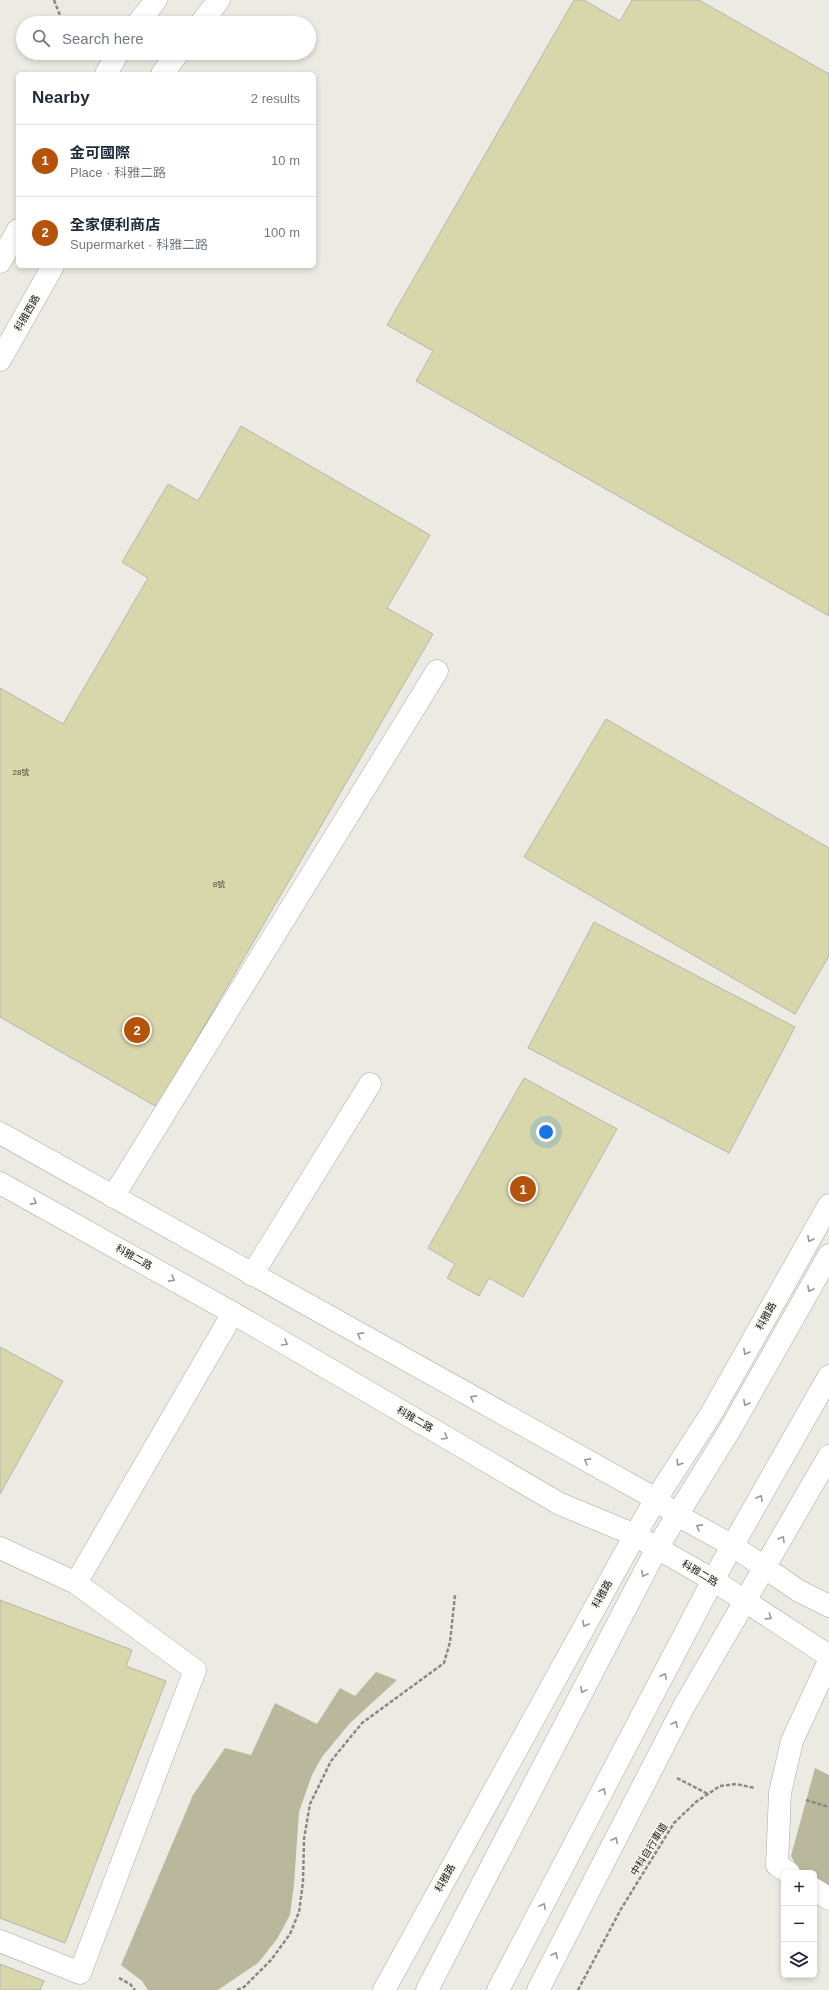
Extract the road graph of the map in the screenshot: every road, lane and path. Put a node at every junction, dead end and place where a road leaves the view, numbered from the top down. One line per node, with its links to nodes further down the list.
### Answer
1 (54, 0): 4 (path)
2 (156, 0): 5 (street)
3 (220, 0): 6 (street)
4 (60, 16)
5 (143, 16)
6 (207, 16)
7 (114, 60): 9 (street)
8 (173, 60): 10 (street)
9 (107, 72)
10 (164, 72)
11 (16, 234): 12 (street)
12 (0, 262)
13 (52, 268): 14 (street, 科雅西路)
14 (0, 360)
15 (437, 671): 19 (street)
16 (370, 1084): 22 (street)
17 (0, 1132): 19 (street)
18 (0, 1183): 23 (street, 科雅二路, one-way to 23)
19 (113, 1197): 22 (street)
20 (829, 1205): 26 (street, 科雅路, one-way to 26)
21 (829, 1255): 27 (street, one-way to 27)
22 (252, 1275): 26 (street, one-way to 22)
23 (233, 1313): 28 (street, 科雅二路, one-way to 28); 34 (street)
24 (829, 1376): 29 (street, one-way to 24)
25 (829, 1456): 32 (street, one-way to 25)
26 (656, 1499): 27 (street); 28 (street, 科雅路)
27 (677, 1515): 29 (street, one-way to 27); 31 (street)
28 (635, 1535): 31 (street, 科雅二路); 51 (street, 科雅路, one-way to 51)
29 (733, 1546): 32 (street); 33 (street)
30 (0, 1548): 34 (street)
31 (657, 1548): 33 (street, 科雅二路); 52 (street, one-way to 52)
32 (765, 1568): 36 (street); 37 (street)
33 (713, 1580): 36 (street, 科雅二路); 53 (street, one-way to 33)
34 (76, 1583): 47 (street)
35 (455, 1595): 50 (path)
36 (746, 1601): 38 (street, 科雅二路, one-way to 38); 40 (street, one-way to 36)
37 (829, 1606)
38 (829, 1656)
39 (829, 1661): 41 (street)
40 (653, 1765): 42 (path); 54 (street, one-way to 40)
41 (780, 1793): 42 (path, 中科自行車道); 43 (path, 中科自行車道); 44 (street)
42 (709, 1794): 55 (path, 中科自行車道)
43 (829, 1806)
44 (784, 1870)
45 (817, 1891): 46 (street)
46 (829, 1899)
47 (0, 1941)
48 (119, 1978): 49 (path)
49 (135, 1990)
50 (237, 1990)
51 (384, 1990)
52 (427, 1990)
53 (498, 1990)
54 (538, 1990)
55 (578, 1990)

